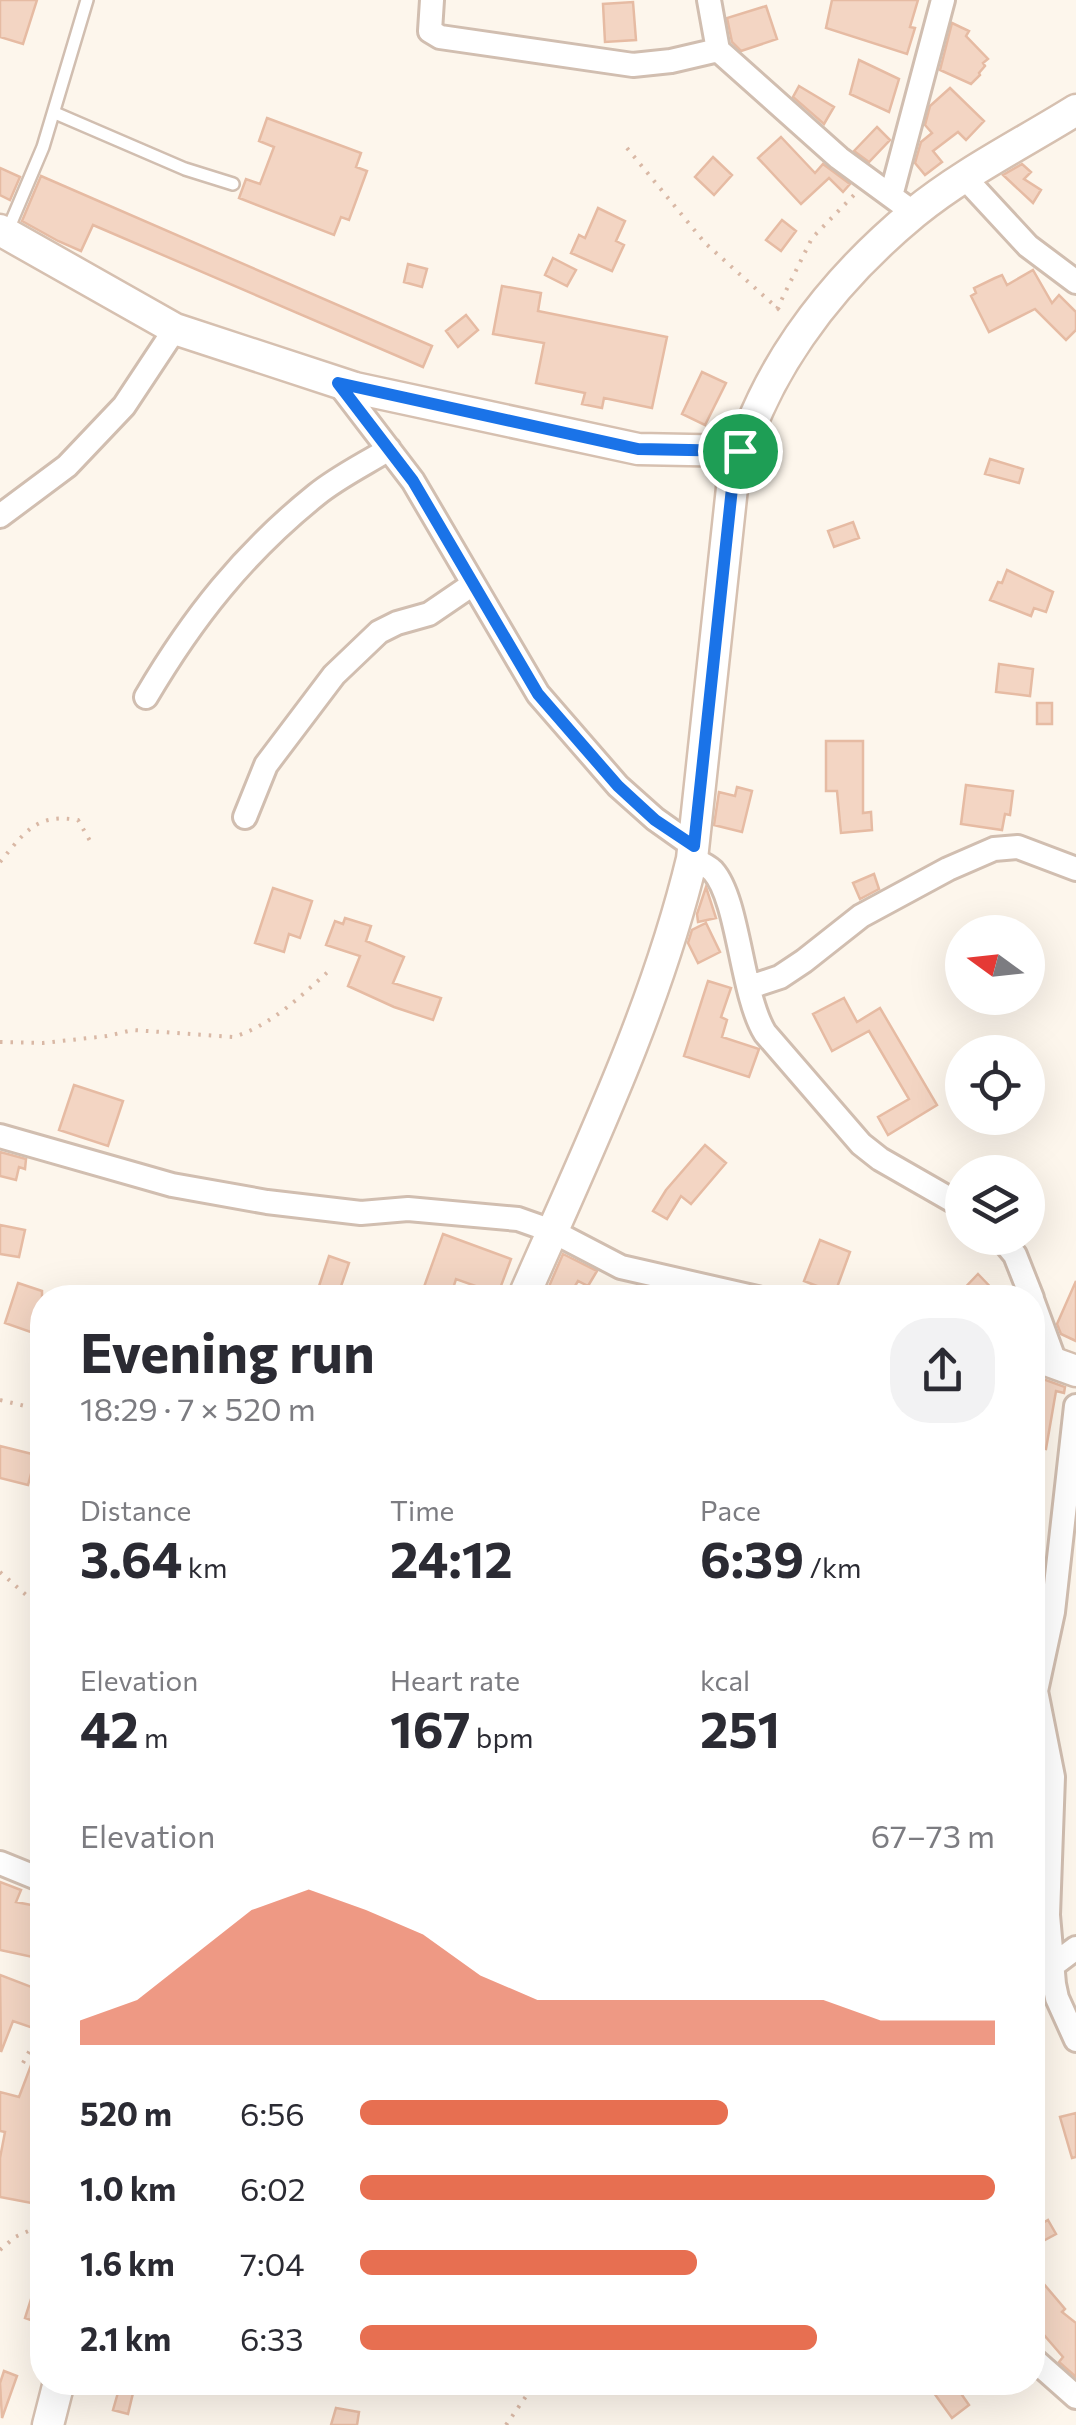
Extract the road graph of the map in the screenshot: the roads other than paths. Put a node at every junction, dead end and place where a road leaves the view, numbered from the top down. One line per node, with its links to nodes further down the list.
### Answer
1 (87, 0): 7 (lane)
2 (432, 0): 5 (street)
3 (709, 0): 5 (street)
4 (944, 0): 10 (street)
5 (718, 50): 10 (street)
6 (1076, 110): 8 (street)
7 (54, 113): 9 (lane); 11 (lane)
8 (965, 178): 10 (street); 12 (street)
9 (233, 184)
10 (902, 204): 16 (street)
11 (3, 231): 13 (street)
12 (1076, 282)
13 (176, 329): 14 (street); 17 (street)
14 (338, 383): 15 (street); 16 (street)
15 (389, 448): 18 (street); 19 (street)
16 (740, 451): 21 (street)
17 (0, 516)
18 (473, 584): 20 (street); 21 (street)
19 (146, 697)
20 (245, 818)
21 (693, 853): 23 (street); 26 (street)
22 (1076, 869): 23 (street)
23 (750, 988): 25 (street)
24 (0, 1136): 26 (street)
25 (945, 1196)
26 (552, 1231): 28 (street); 29 (street)
27 (1015, 1255): 30 (street)
28 (529, 1285)
29 (702, 1285)
30 (1027, 1285)
31 (1045, 1336): 32 (street)
32 (1054, 1362)
33 (1076, 1406): 34 (street)
34 (1045, 1644)
35 (1045, 1738): 39 (street)
36 (0, 1863): 37 (street)
37 (30, 1875)
38 (1076, 1948): 39 (street)
39 (1052, 1967): 40 (street); 41 (street)
40 (1045, 1972)
41 (1076, 2040)
42 (1045, 2370): 44 (street)
43 (56, 2395): 45 (street)
44 (1076, 2398)
45 (48, 2425)

